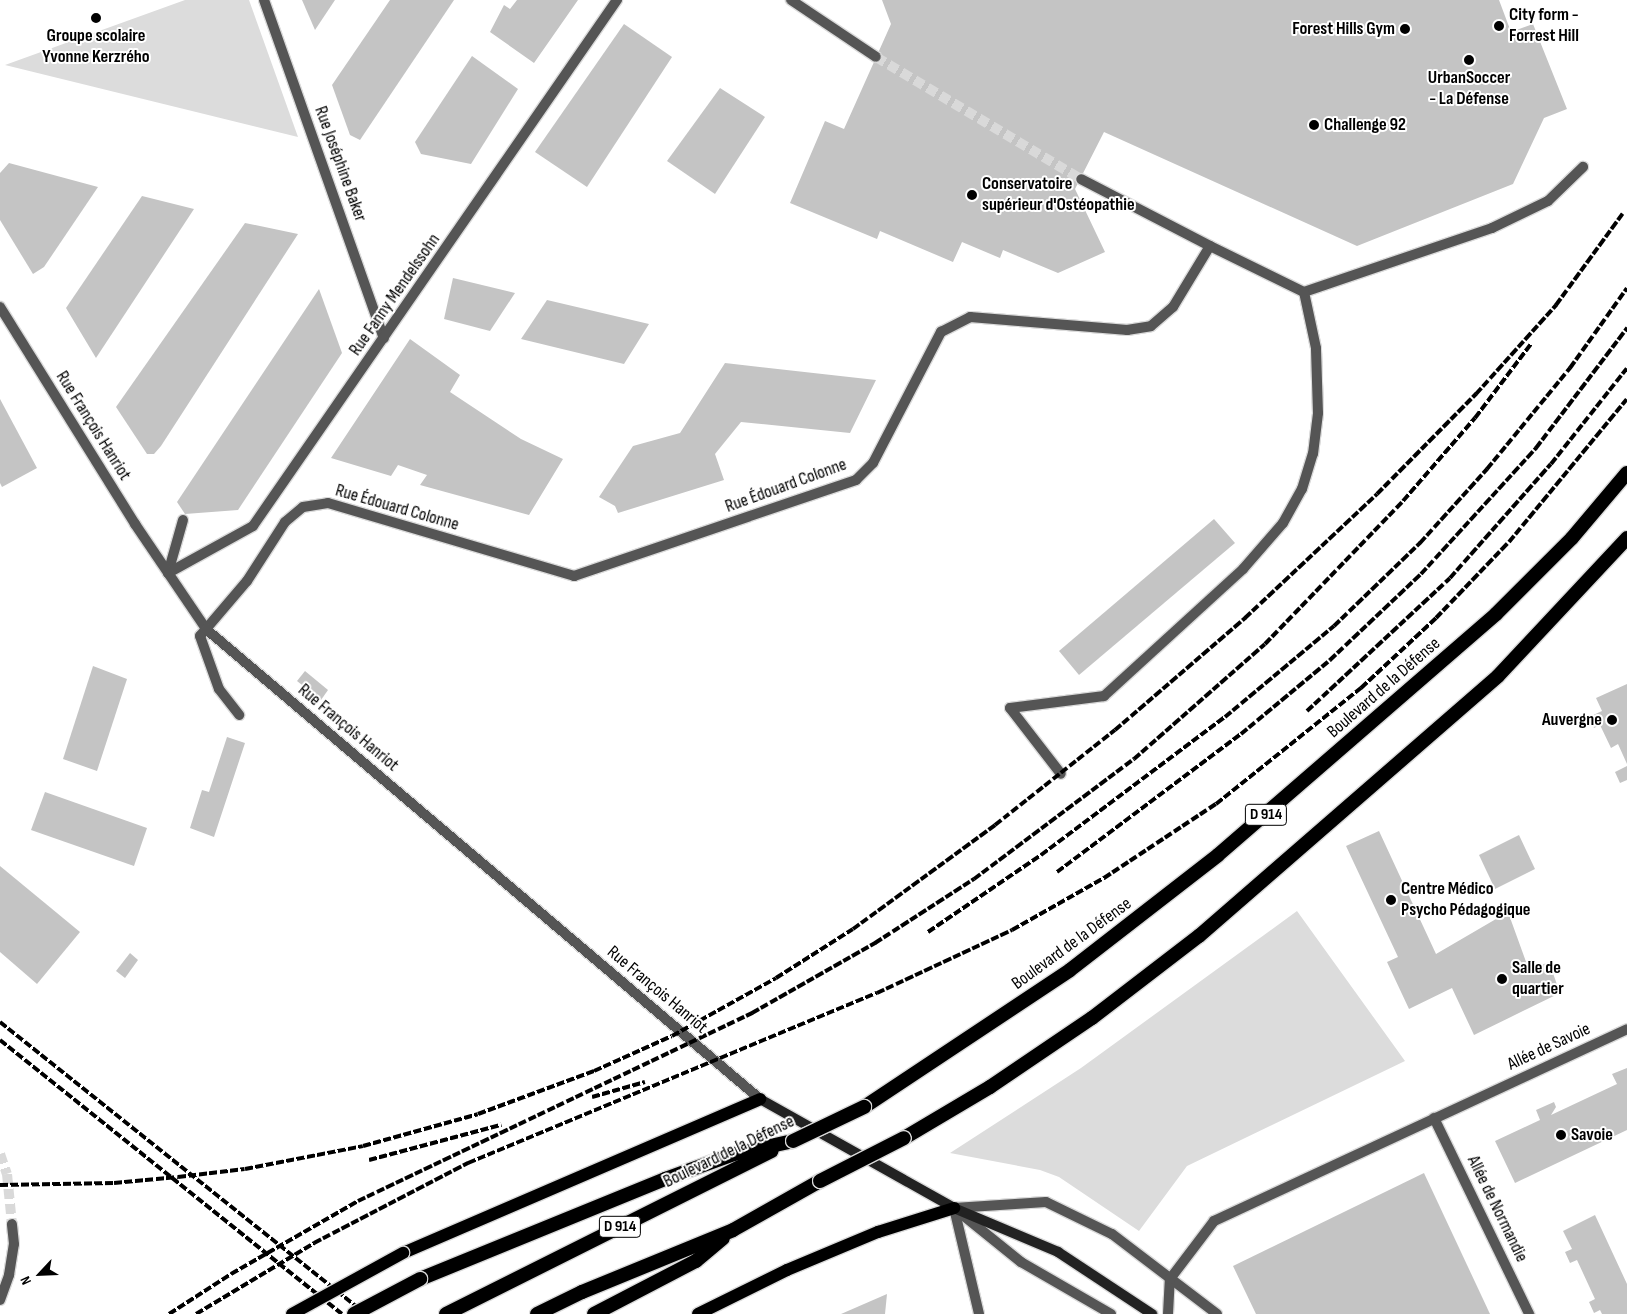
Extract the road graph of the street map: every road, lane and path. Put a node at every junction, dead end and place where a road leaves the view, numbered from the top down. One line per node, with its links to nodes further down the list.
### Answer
1 (264, 0): 10 (street, Rue Joséphine Baker)
2 (616, 0): 10 (street, Rue Fanny Mendelssohn)
3 (791, 0): 4 (street)
4 (876, 57)
5 (1583, 168): 8 (street)
6 (1081, 179): 7 (street)
7 (1210, 246): 8 (street); 15 (street, Rue Édouard Colonne)
8 (1304, 292): 17 (street)
9 (0, 307): 14 (street, Rue François Hanriot)
10 (384, 338): 14 (street, Rue Fanny Mendelssohn)
11 (1627, 473): 21 (highway, Boulevard de la Défense / D 914, bridge)
12 (183, 520): 14 (street)
13 (1627, 538): 24 (highway, D 914, bridge)
14 (168, 573): 15 (street, Rue François Hanriot)
15 (206, 629): 16 (street); 19 (street, Rue François Hanriot)
16 (239, 715)
17 (1061, 774)
18 (1627, 1029): 20 (street, Allée de Savoie)
19 (760, 1099): 22 (main road); 27 (main road, bridge)
20 (1434, 1118): 25 (street, Allée de Savoie); 38 (street, Allée de Normandie)
21 (793, 1140): 28 (highway, bridge); 29 (highway, Boulevard de la Défense / D 914)
22 (954, 1208): 25 (street); 32 (main road); 33 (street); 34 (street); 35 (main road)
23 (12, 1224): 26 (street)
24 (733, 1230): 30 (highway, D 914); 31 (highway)
25 (1170, 1279): 36 (street); 37 (street)
26 (0, 1300)
27 (292, 1314)
28 (354, 1314)
29 (446, 1314)
30 (537, 1314)
31 (594, 1314)
32 (698, 1314)
33 (979, 1314)
34 (1111, 1314)
35 (1152, 1314)
36 (1168, 1314)
37 (1217, 1314)
38 (1529, 1314)

